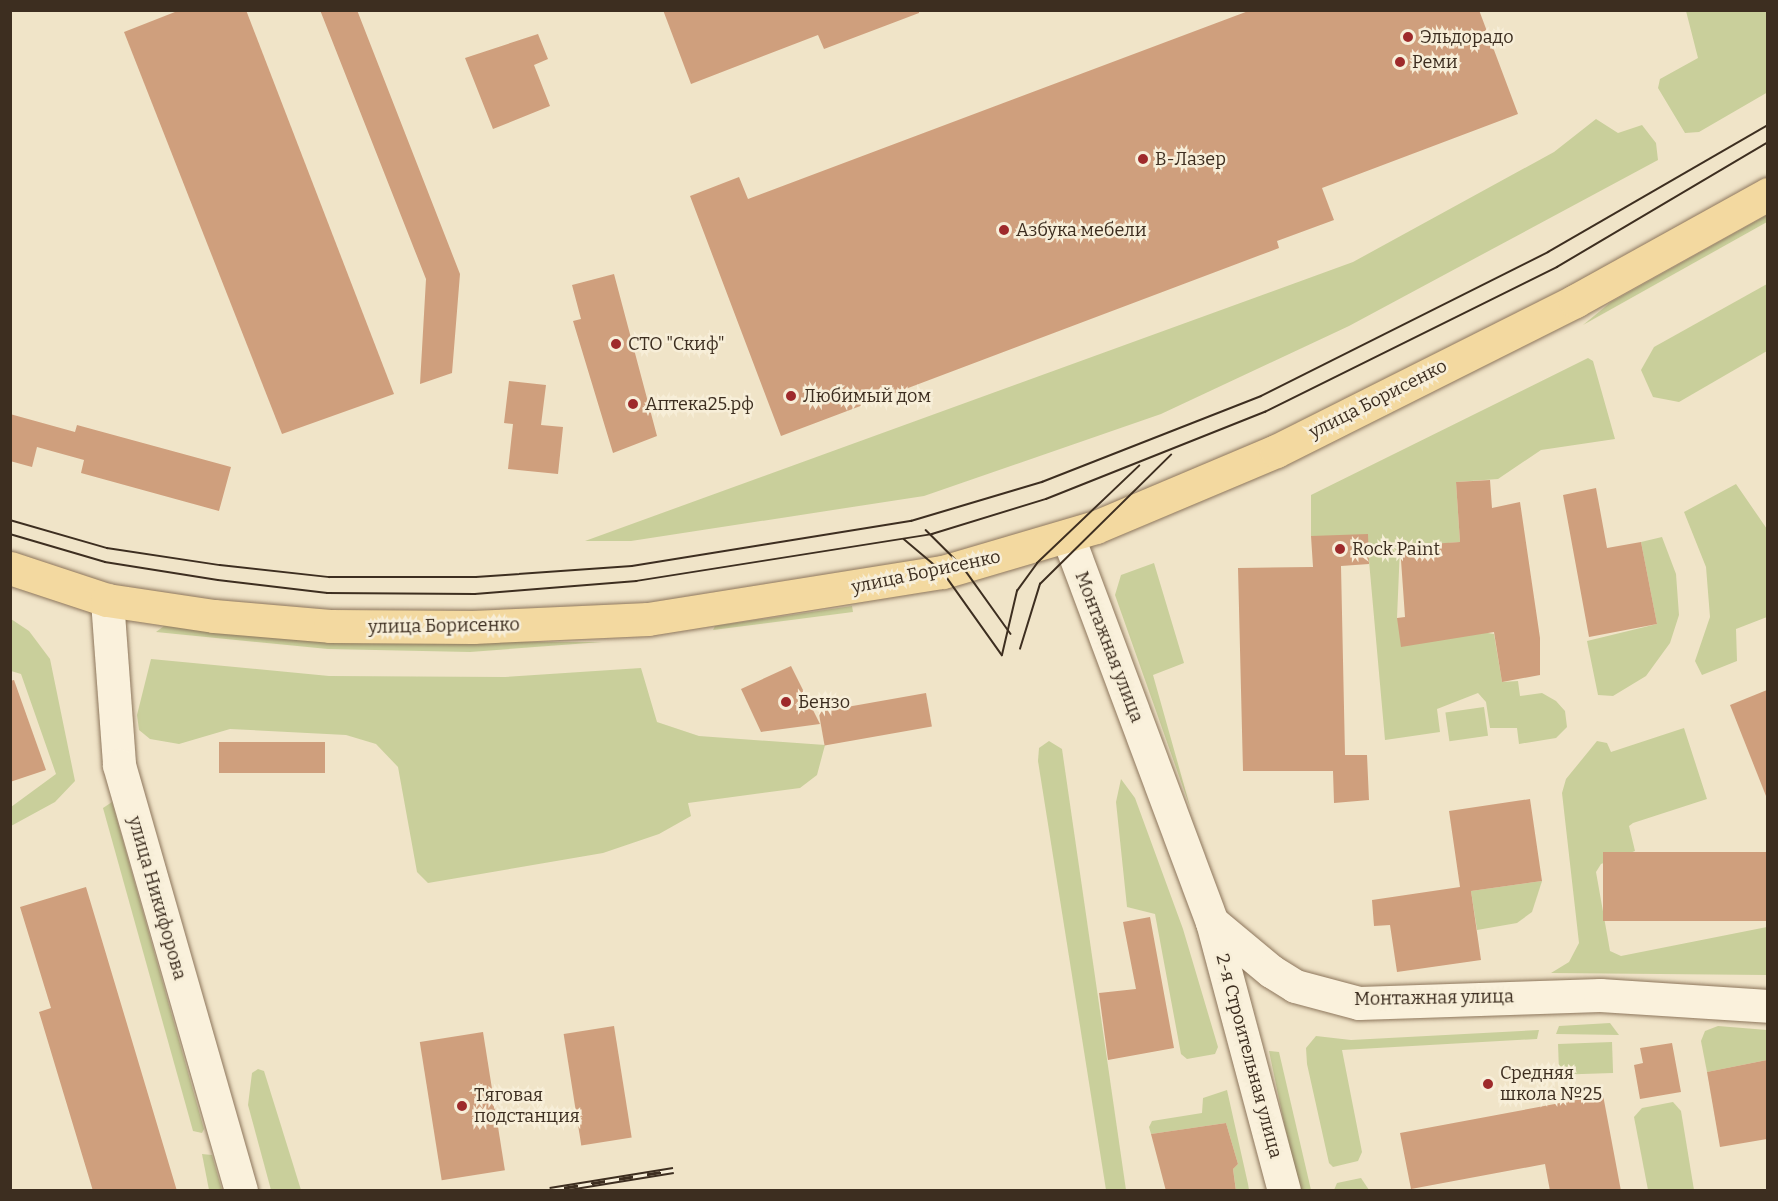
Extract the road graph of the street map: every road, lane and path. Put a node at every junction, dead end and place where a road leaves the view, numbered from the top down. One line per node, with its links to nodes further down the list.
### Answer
1 (1767, 194): 2 (main road, улица Борисенко)
2 (1068, 537): 4 (main road, улица Борисенко); 5 (main road, Монтажная улица)
3 (10, 568): 4 (main road, улица Борисенко)
4 (107, 600): 7 (main road, улица Никифорова)
5 (1212, 922): 6 (main road, Монтажная улица); 8 (main road, 2-я Строительная улица)
6 (1767, 1006)
7 (241, 1191)
8 (1284, 1191)

